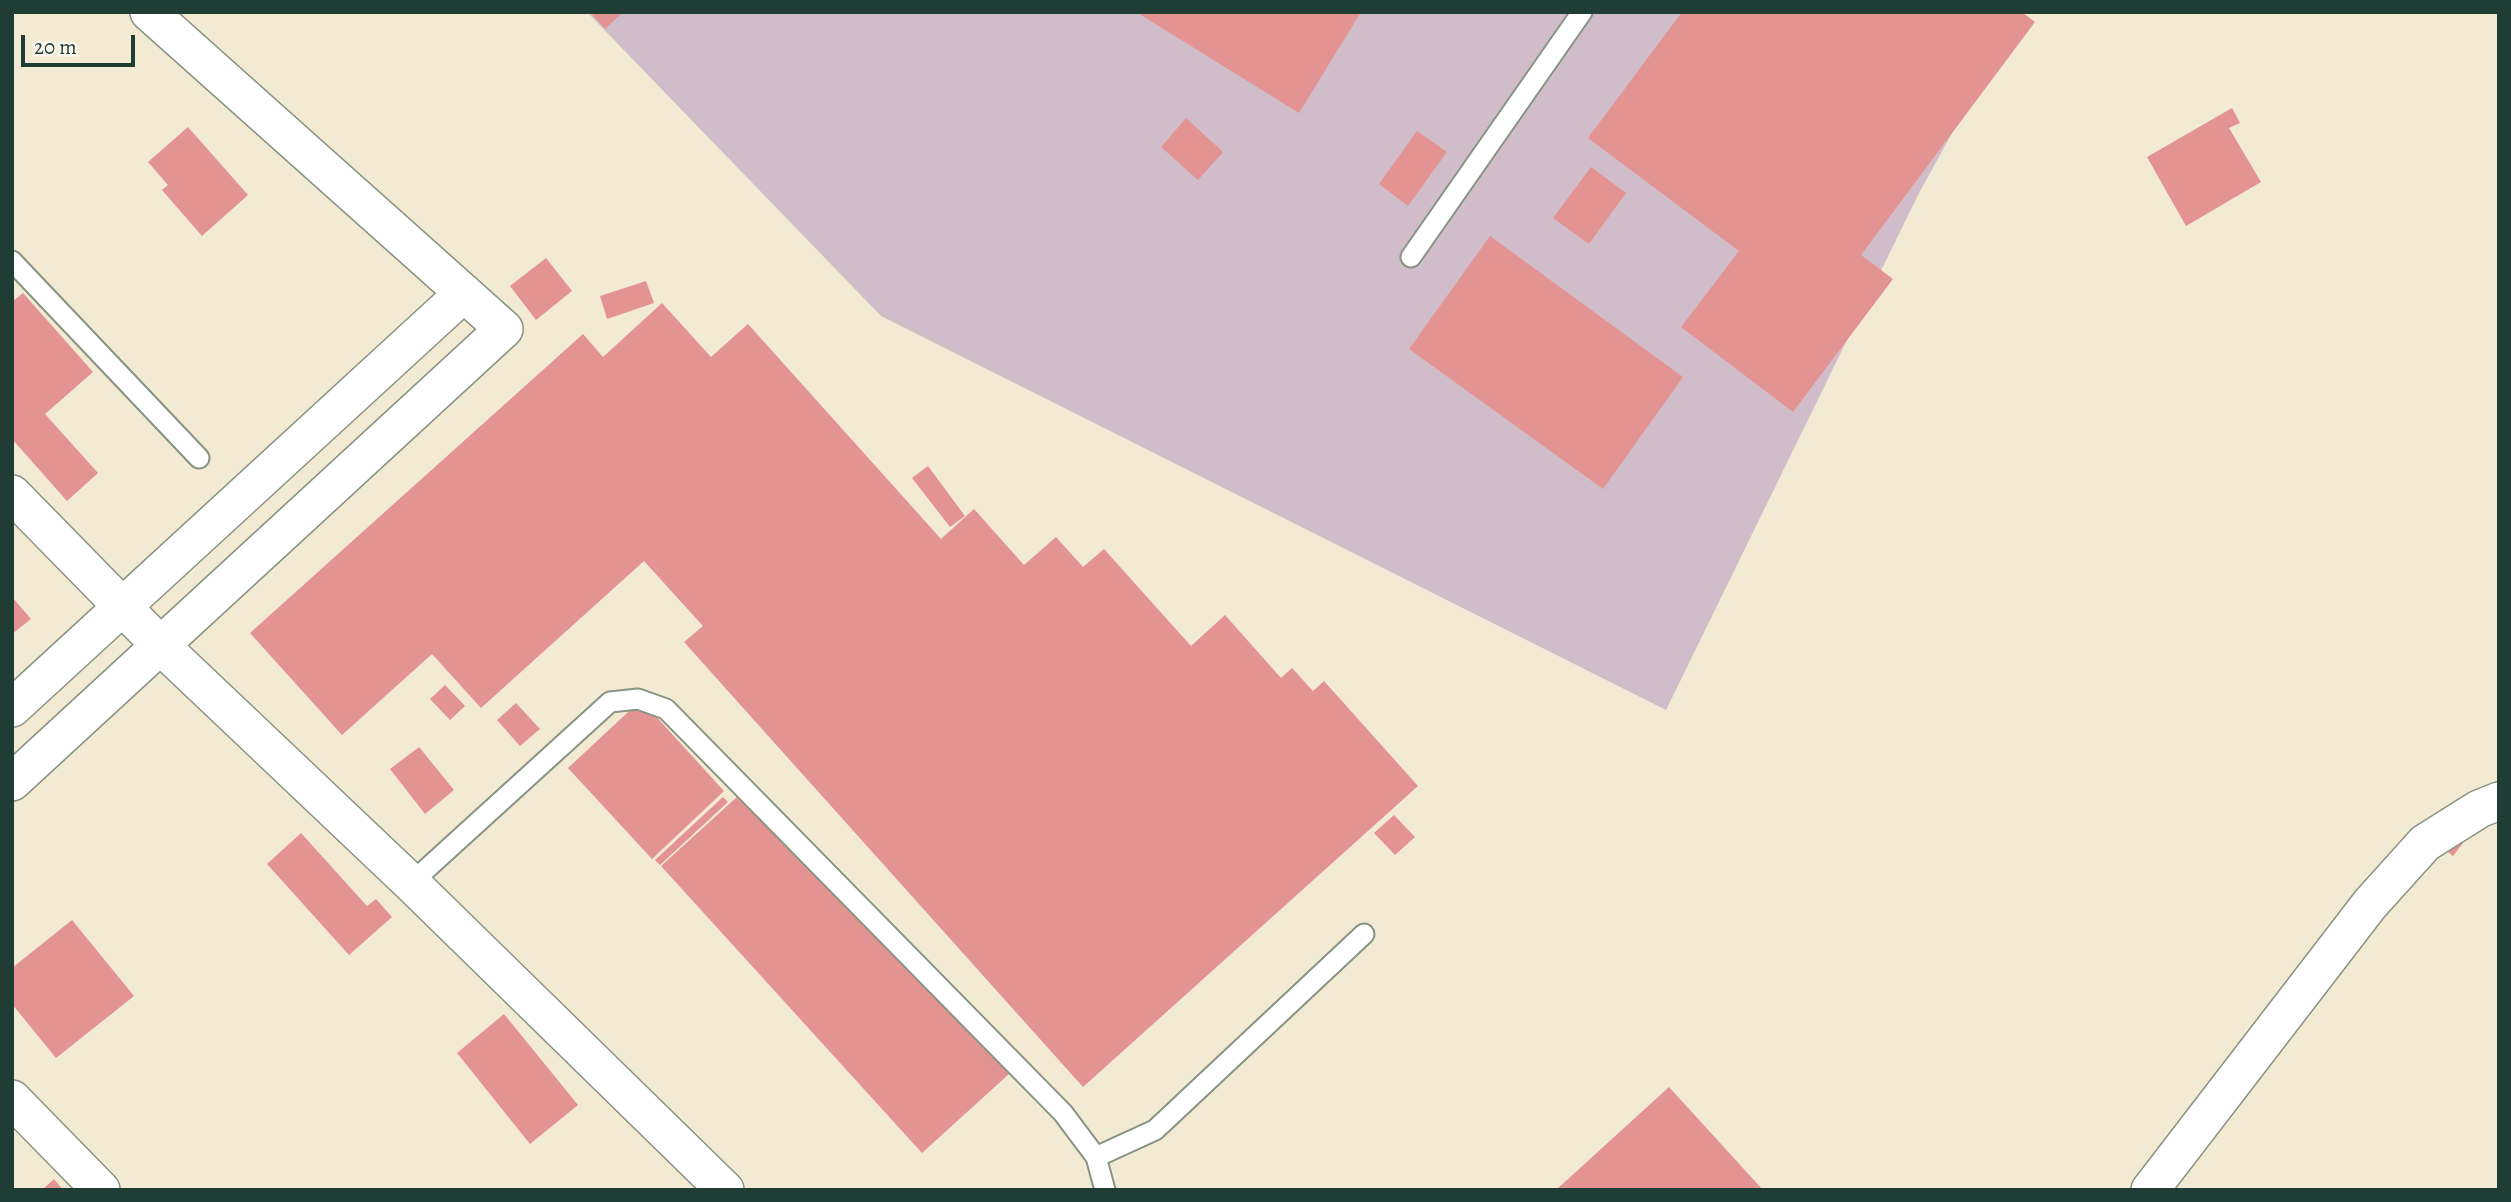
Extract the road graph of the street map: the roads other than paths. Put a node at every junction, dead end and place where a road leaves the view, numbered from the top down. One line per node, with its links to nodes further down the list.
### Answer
1 (149, 12): 5 (street)
2 (1582, 12): 3 (lane)
3 (1411, 257)
4 (12, 261): 6 (lane)
5 (464, 293): 8 (street); 9 (street)
6 (199, 458)
7 (12, 494): 8 (street)
8 (122, 606): 9 (street); 10 (street)
9 (160, 645): 11 (street); 13 (street)
10 (12, 708)
11 (12, 782)
12 (2499, 802): 20 (street)
13 (411, 883): 16 (lane); 18 (street)
14 (1364, 934): 16 (lane)
15 (12, 1099): 17 (street)
16 (1096, 1157): 19 (lane)
17 (101, 1190)
18 (724, 1190)
19 (1105, 1190)
20 (2150, 1190)

